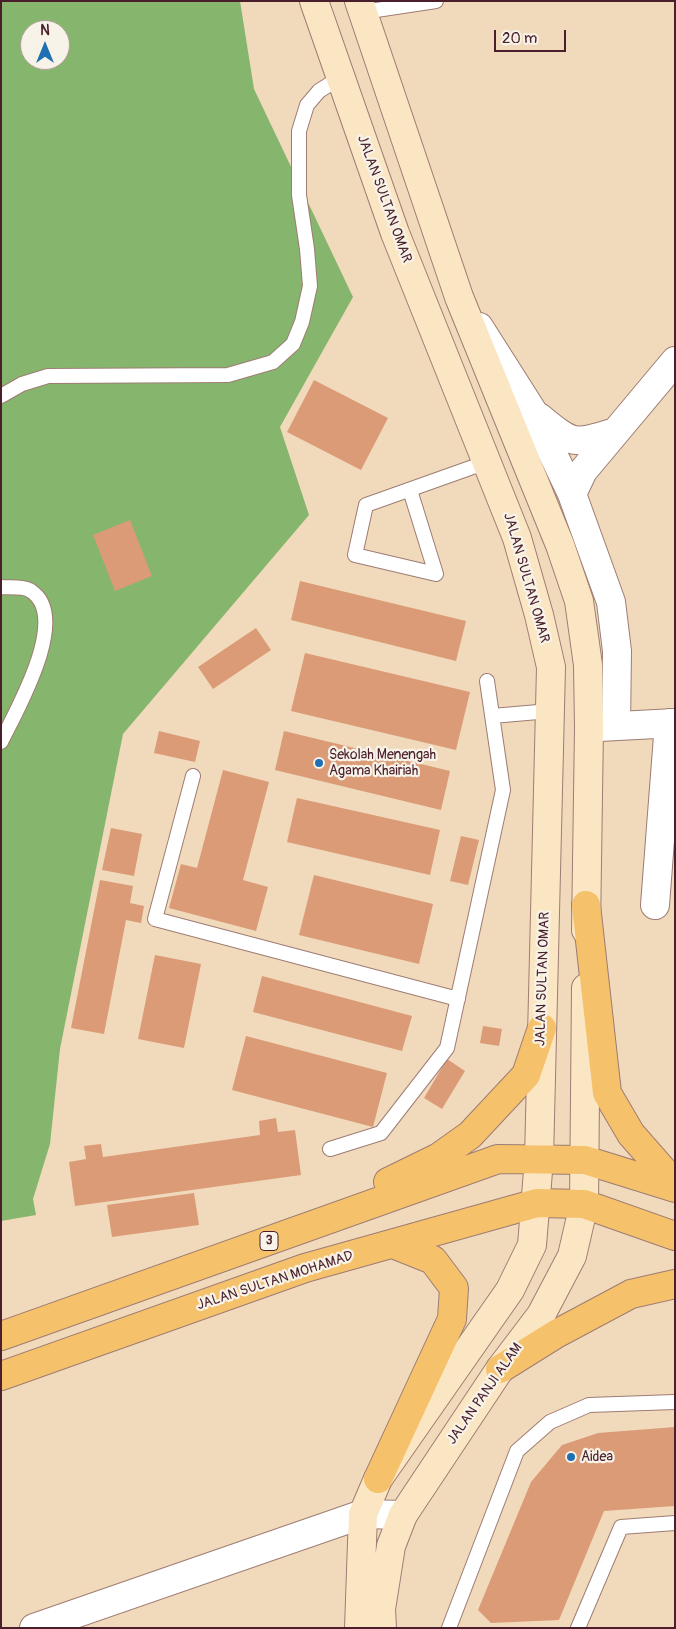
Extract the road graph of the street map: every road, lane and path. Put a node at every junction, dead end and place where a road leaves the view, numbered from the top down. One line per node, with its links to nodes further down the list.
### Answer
1 (314, 1): 4 (main road, JALAN SULTAN OMAR)
2 (436, 1): 3 (lane)
3 (361, 6): 5 (main road)
4 (340, 77): 7 (lane); 10 (main road, JALAN SULTAN OMAR)
5 (459, 297): 8 (street); 18 (main road)
6 (675, 361): 9 (street)
7 (1, 396)
8 (533, 412): 9 (street); 12 (street)
9 (615, 432): 12 (street)
10 (487, 462): 11 (lane); 15 (main road, JALAN SULTAN OMAR)
11 (410, 490): 11 (lane)
12 (572, 494): 18 (street)
13 (1, 587): 19 (lane)
14 (487, 682): 16 (lane)
15 (550, 711): 16 (lane); 24 (main road, JALAN SULTAN OMAR)
16 (492, 716): 23 (lane)
17 (672, 723): 18 (street); 22 (street)
18 (603, 727): 21 (main road)
19 (1, 742)
20 (193, 776): 23 (lane)
21 (586, 905): 27 (main road); 28 (highway)
22 (655, 905)
23 (458, 999): 25 (lane)
24 (542, 1028): 26 (main road, JALAN SULTAN OMAR); 33 (highway)
25 (330, 1149)
26 (539, 1159): 27 (highway, 3); 30 (main road); 33 (highway, 3)
27 (585, 1160): 29 (highway, 3); 31 (main road, JALAN PANJI ALAM)
28 (675, 1184)
29 (675, 1188)
30 (537, 1203): 31 (highway, JALAN SULTAN MOHAMAD); 34 (highway, JALAN SULTAN MOHAMAD); 40 (main road)
31 (584, 1204): 32 (highway, JALAN SULTAN MOHAMAD); 37 (main road, JALAN PANJI ALAM)
32 (675, 1236)
33 (261, 1244): 36 (highway, 3)
34 (393, 1244): 38 (highway, JALAN SULTAN MOHAMAD); 40 (highway)
35 (675, 1284): 37 (highway)
36 (1, 1336)
37 (500, 1369): 42 (main road, JALAN PANJI ALAM)
38 (1, 1376)
39 (675, 1402): 47 (lane)
40 (378, 1479): 41 (main road)
41 (363, 1514): 42 (street); 44 (street); 45 (main road)
42 (403, 1515): 46 (main road, JALAN PANJI ALAM)
43 (675, 1523): 48 (lane)
44 (34, 1628)
45 (359, 1628)
46 (382, 1628)
47 (449, 1628)
48 (578, 1628)

